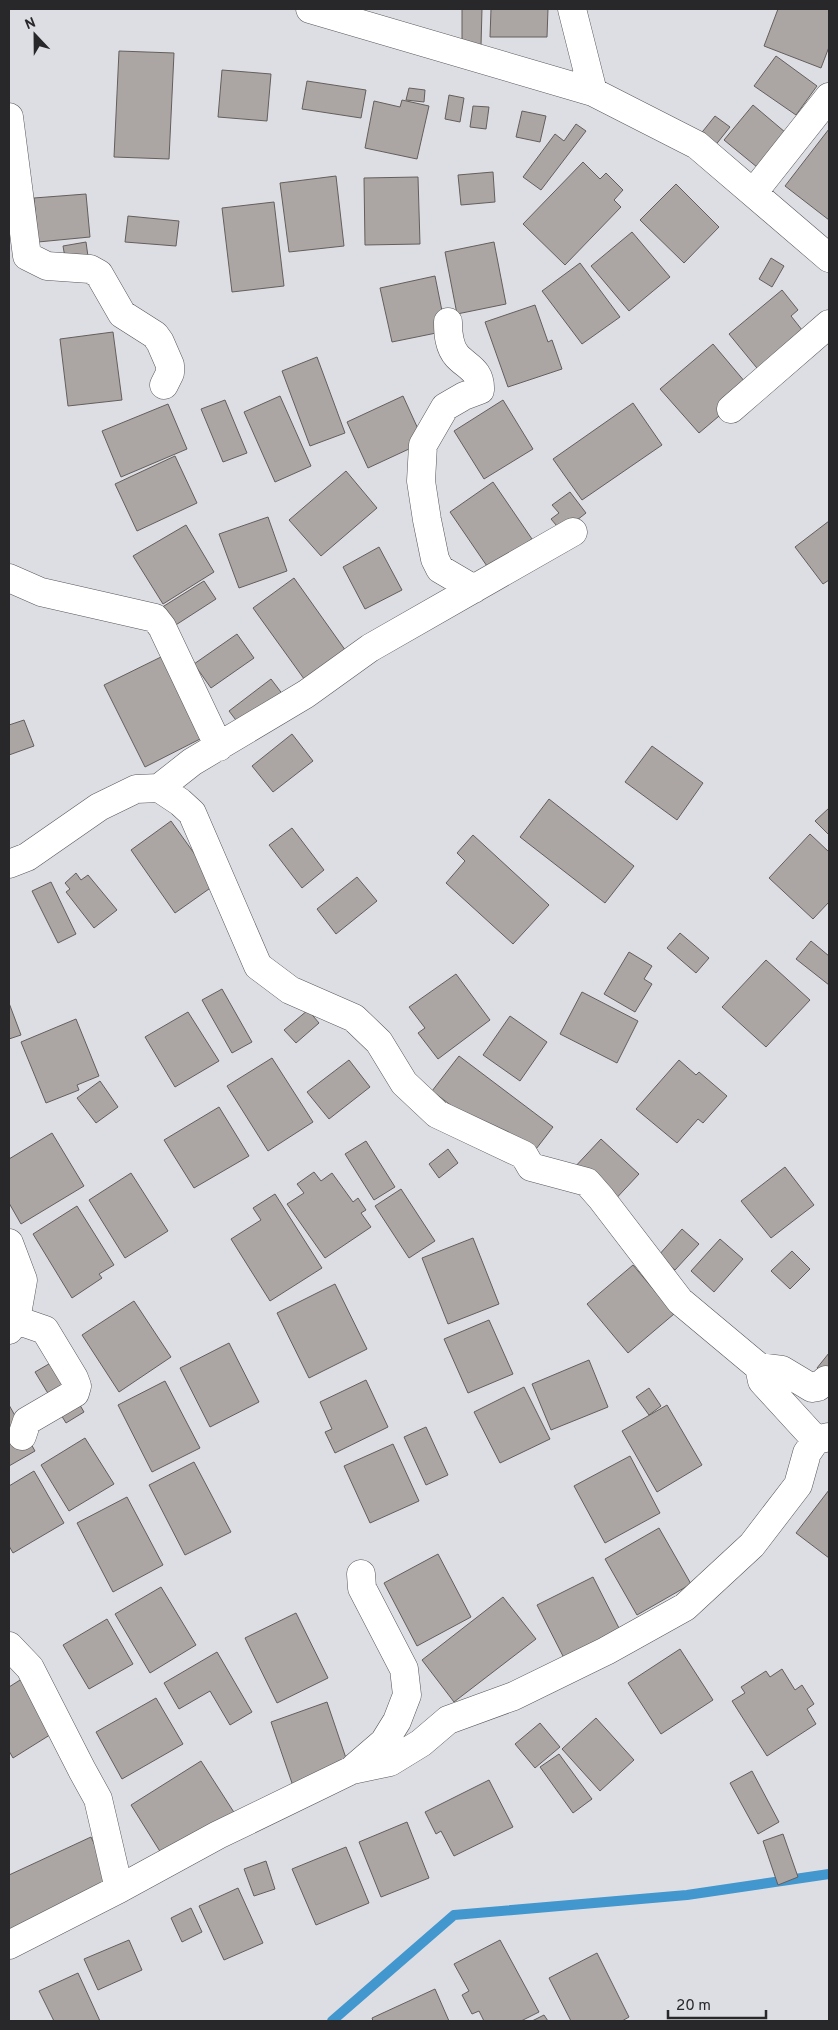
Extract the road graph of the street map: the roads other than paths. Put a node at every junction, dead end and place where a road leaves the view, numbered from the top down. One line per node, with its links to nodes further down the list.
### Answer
1 (310, 9): 3 (street)
2 (572, 9): 3 (street)
3 (593, 92): 6 (street)
4 (829, 96): 6 (street)
5 (9, 117): 10 (street)
6 (753, 193): 7 (street)
7 (829, 258)
8 (448, 322): 14 (street)
9 (829, 324): 11 (street)
10 (164, 385)
11 (732, 409)
12 (573, 532): 14 (street)
13 (9, 578): 15 (street)
14 (474, 589): 15 (street)
15 (218, 747): 16 (street)
16 (159, 788): 17 (street); 20 (street)
17 (9, 864)
18 (9, 1243): 19 (street)
19 (12, 1325): 22 (street)
20 (759, 1367): 21 (street); 23 (street)
21 (829, 1381)
22 (22, 1436)
23 (823, 1439): 26 (street)
24 (361, 1574): 26 (street)
25 (9, 1646): 27 (street)
26 (352, 1770): 27 (street)
27 (119, 1889): 28 (street)
28 (9, 1945)

